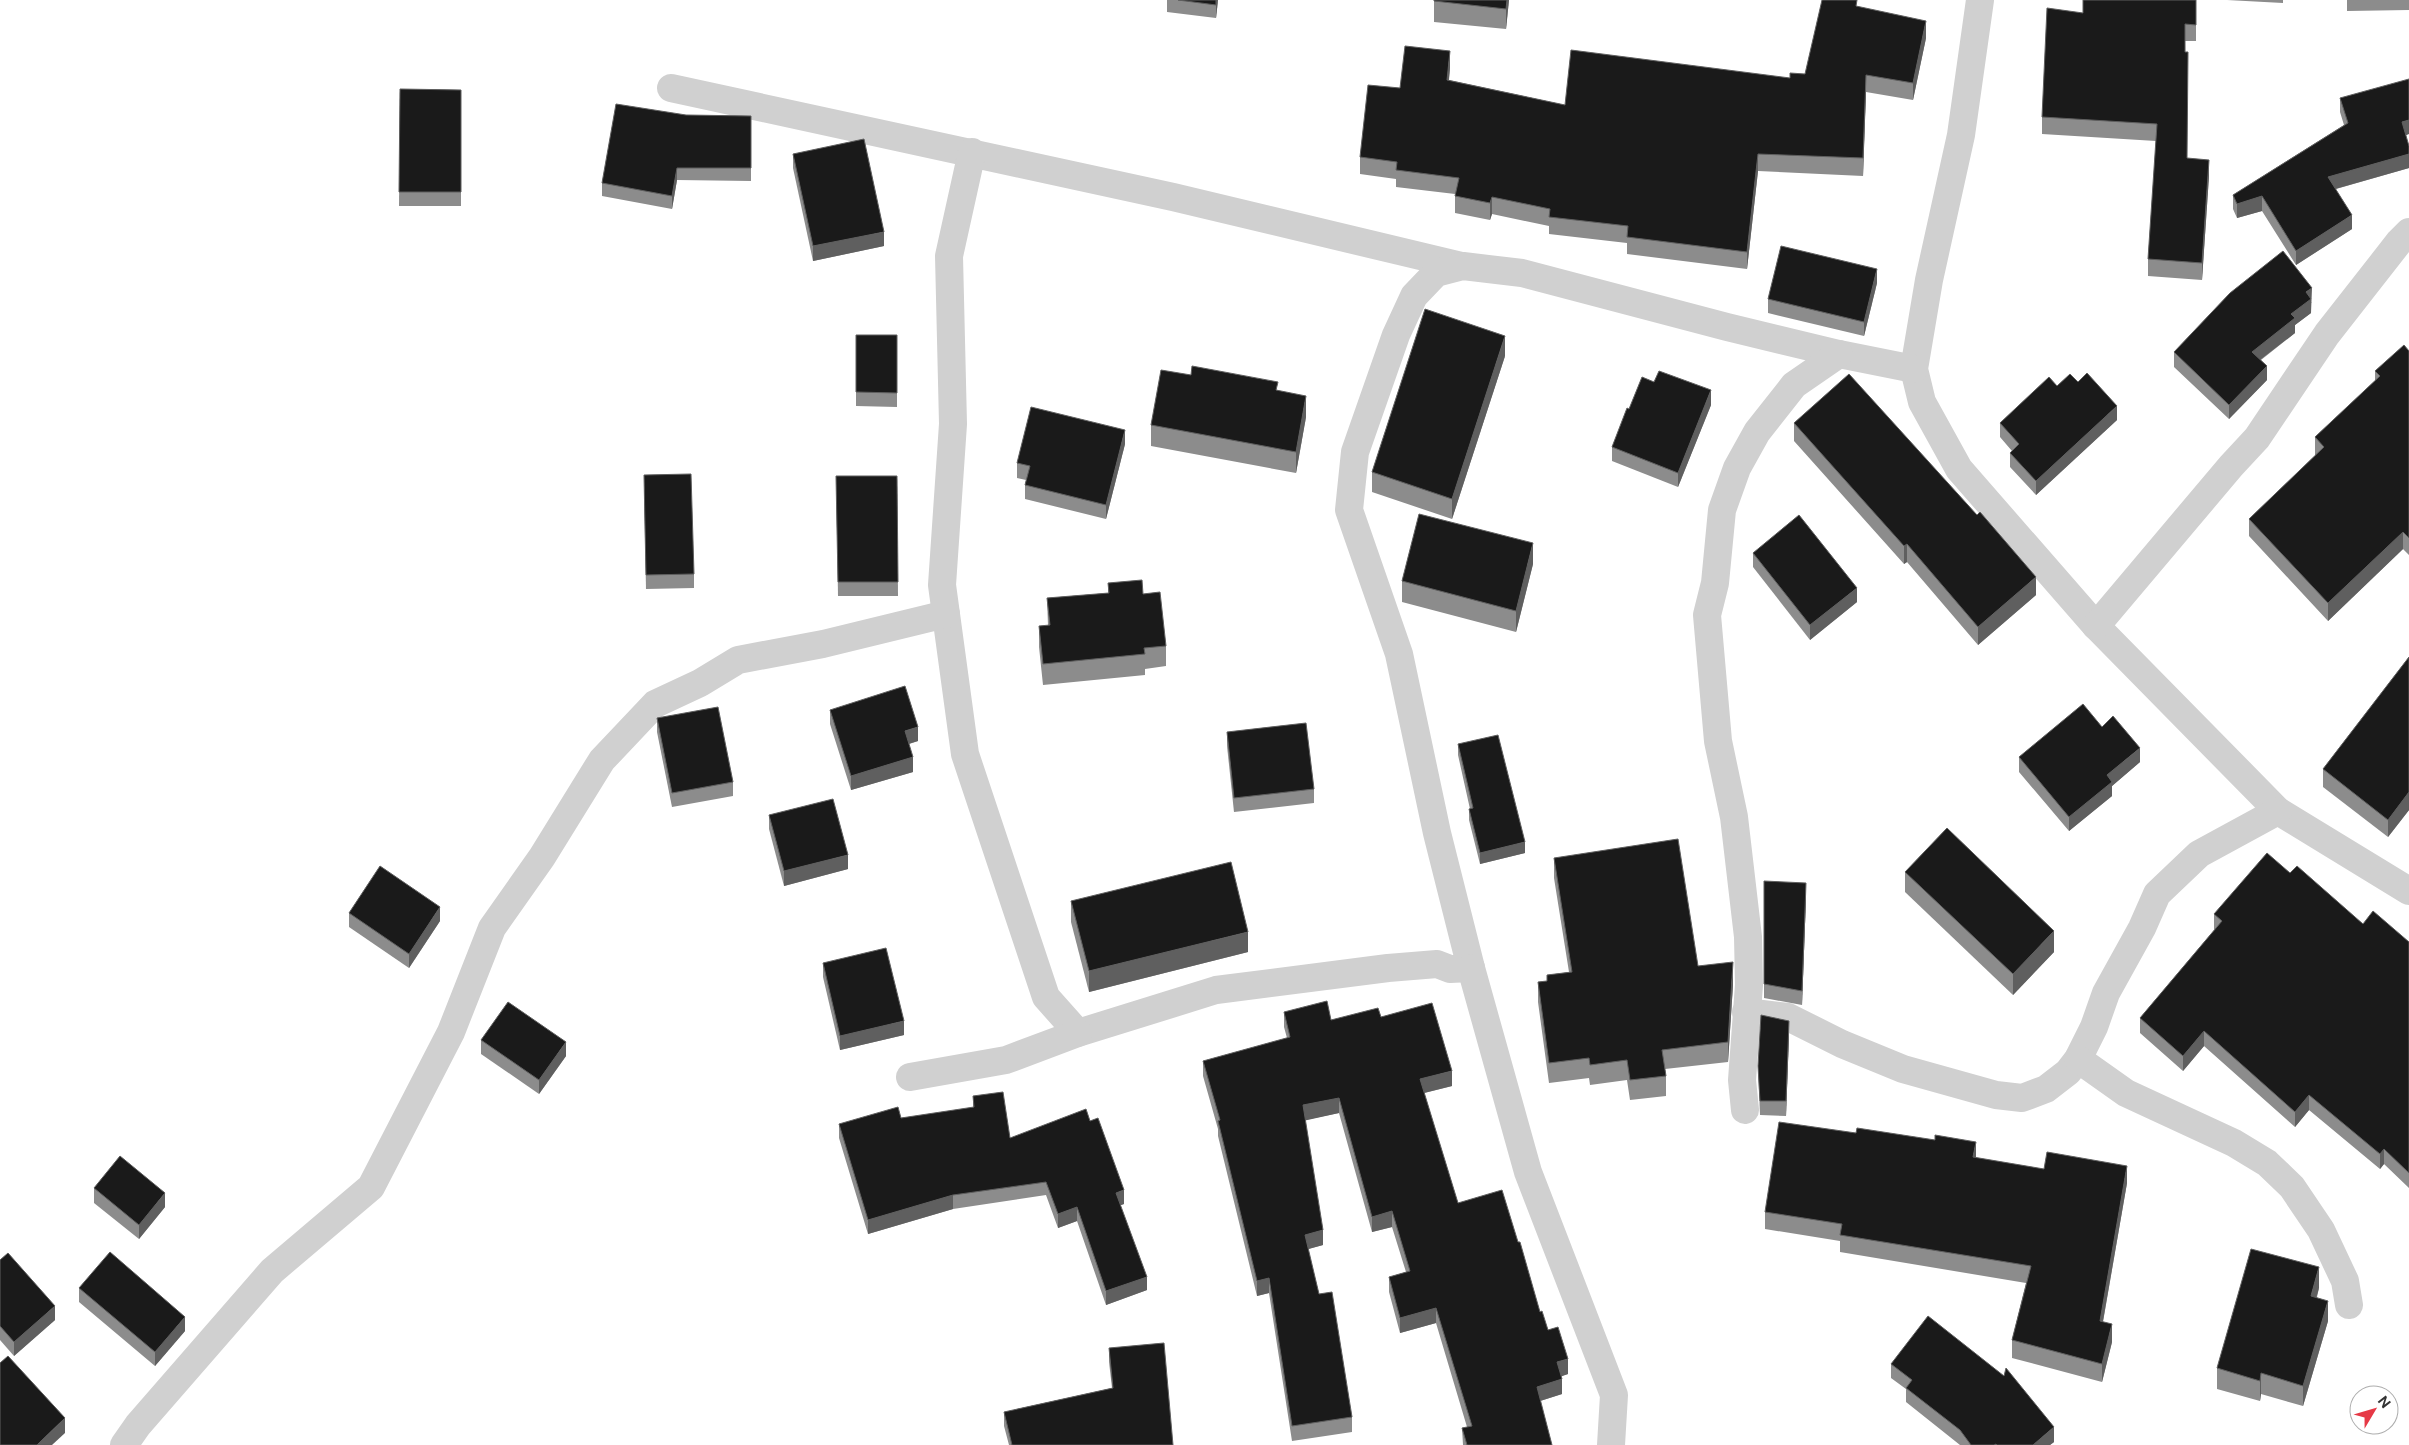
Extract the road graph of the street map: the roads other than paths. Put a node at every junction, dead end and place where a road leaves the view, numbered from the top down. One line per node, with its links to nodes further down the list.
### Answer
1 (1980, 0): 7 (street)
2 (671, 88): 3 (street)
3 (972, 152): 5 (street); 8 (street)
4 (2409, 232): 9 (street)
5 (1462, 266): 6 (street); 12 (street)
6 (1839, 354): 7 (street); 13 (street)
7 (1914, 369): 9 (street)
8 (946, 614): 14 (street); 19 (street)
9 (2096, 626): 10 (street)
10 (2278, 811): 11 (street); 15 (street)
11 (2406, 884)
12 (1470, 968): 14 (street); 20 (street)
13 (1746, 1012): 15 (street); 17 (street)
14 (1078, 1034): 16 (street)
15 (2078, 1059): 18 (street)
16 (910, 1078)
17 (1745, 1110)
18 (2349, 1305)
19 (124, 1445)
20 (1611, 1445)

